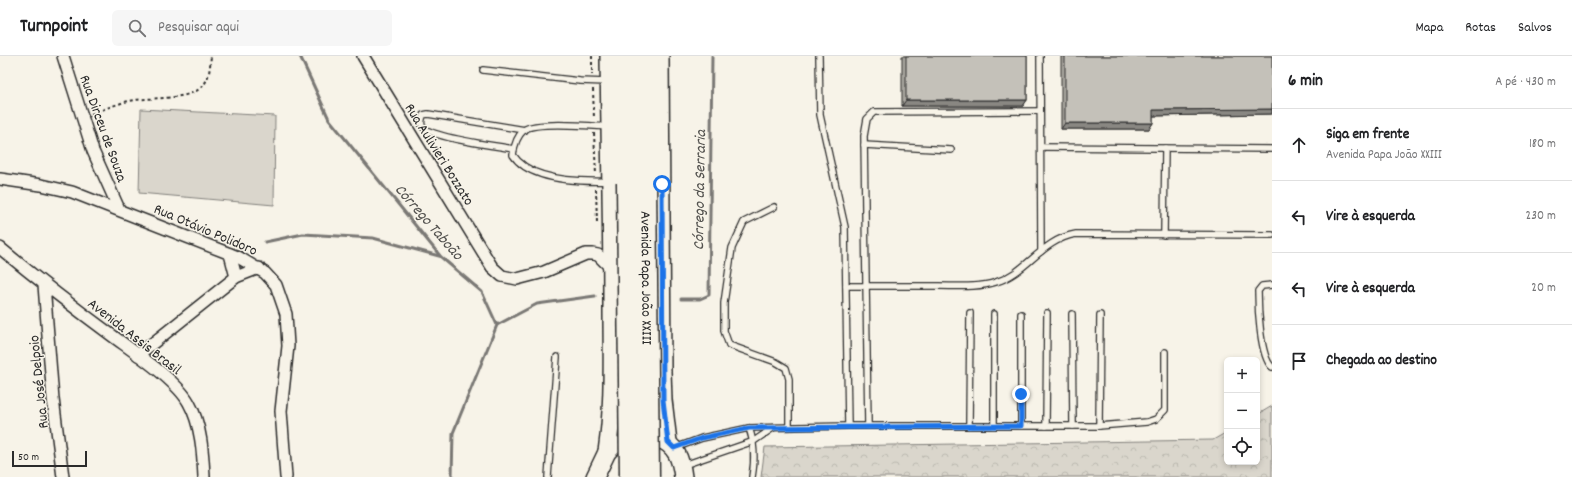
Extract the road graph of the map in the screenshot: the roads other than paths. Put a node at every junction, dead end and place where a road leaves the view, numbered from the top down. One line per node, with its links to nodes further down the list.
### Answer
1 (64, 56): 23 (street, Rua Dirceu de Souza)
2 (363, 56): 30 (street, Rua Aulivieri Bozzato)
3 (609, 56): 10 (main road, Avenida Papa João XXIII)
4 (626, 56): 21 (highway, Avenida Papa João XXIII)
5 (644, 56): 21 (highway, Avenida Papa João XXIII)
6 (660, 56): 58 (main road, Avenida Papa João XXIII)
7 (819, 56): 33 (lane)
8 (1040, 56): 11 (lane)
9 (484, 70): 10 (lane)
10 (610, 82): 12 (main road, Avenida Papa João XXIII)
11 (1040, 111): 14 (lane); 15 (lane)
12 (610, 127): 13 (lane); 21 (main road, Avenida Papa João XXIII)
13 (525, 130): 17 (lane); 17 (lane)
14 (864, 145): 19 (lane); 34 (lane)
15 (1041, 147): 16 (lane); 27 (lane)
16 (1164, 148): 18 (lane); 24 (lane)
17 (514, 149): 21 (lane)
18 (1272, 149)
19 (951, 150)
20 (0, 179): 23 (street, Rua Otávio Polidoro)
21 (628, 182): 30 (main road, Avenida Papa João XXIII); 66 (highway, Avenida Papa João XXIII, bridge); 67 (highway, Avenida Papa João XXIII, bridge)
22 (774, 207): 54 (lane)
23 (118, 209): 28 (street, Rua Otávio Polidoro)
24 (1164, 235): 25 (lane); 27 (lane)
25 (1272, 235)
26 (0, 248): 32 (street, Avenida Assis Brasil)
27 (1041, 250): 34 (lane)
28 (230, 254): 29 (street, Rua Otávio Polidoro); 31 (street)
29 (259, 268): 31 (street); 63 (street, Rua Otávio Polidoro)
30 (612, 269): 59 (main road, Avenida Papa João XXIII)
31 (236, 277): 43 (street)
32 (44, 285): 43 (street, Avenida Assis Brasil); 61 (street, Rua José Delpoio)
33 (846, 286): 34 (lane); 46 (lane)
34 (867, 286): 47 (lane)
35 (1272, 286): 45 (lane)
36 (970, 313): 48 (lane)
37 (994, 314): 49 (lane)
38 (1021, 314): 50 (lane)
39 (1048, 314): 51 (lane)
40 (1072, 314): 52 (lane)
41 (1100, 315): 53 (lane)
42 (1165, 352): 53 (lane)
43 (138, 355): 62 (street, Avenida Assis Brasil)
44 (557, 357): 64 (lane)
45 (1272, 367)
46 (848, 426): 47 (lane); 54 (lane)
47 (868, 426): 48 (lane)
48 (969, 426): 49 (lane)
49 (994, 426): 50 (lane)
50 (1021, 426): 51 (lane)
51 (1046, 426): 52 (lane)
52 (1073, 426): 53 (lane)
53 (1099, 426)
54 (790, 427): 56 (lane)
55 (749, 428): 56 (lane); 57 (lane); 58 (lane)
56 (773, 428): 57 (lane)
57 (754, 441): 60 (lane); 68 (lane)
58 (671, 445): 59 (main road); 60 (main road, Avenida Papa João XXIII)
59 (607, 452): 65 (main road)
60 (682, 472)
61 (63, 477)
62 (204, 477)
63 (286, 477)
64 (548, 477)
65 (596, 477)
66 (630, 477)
67 (649, 477)
68 (752, 477)

